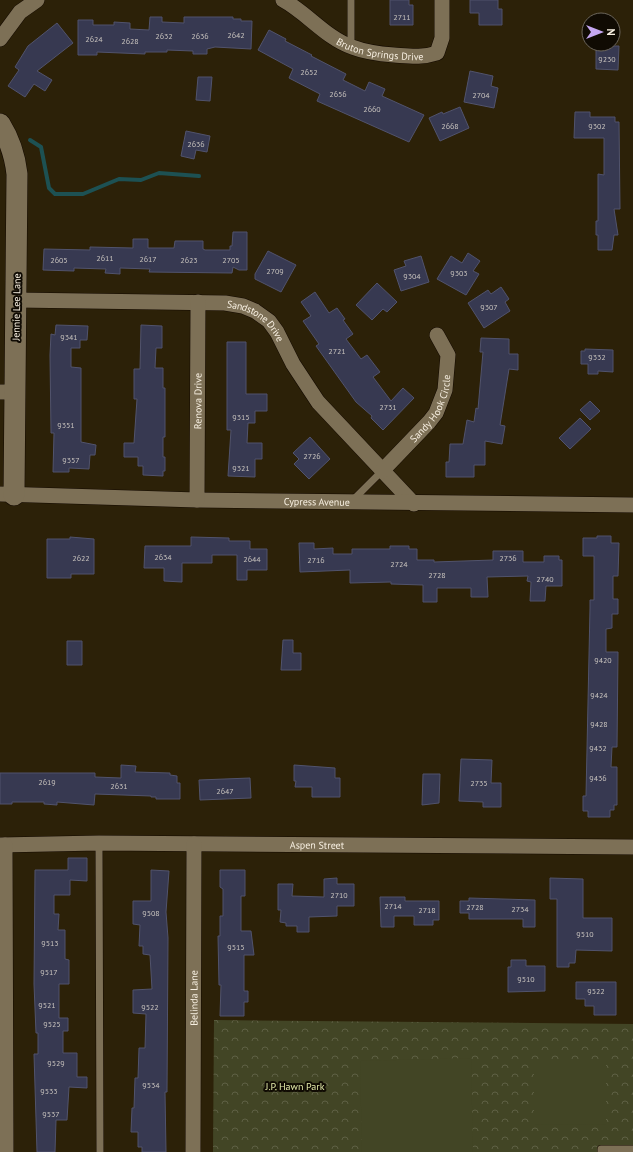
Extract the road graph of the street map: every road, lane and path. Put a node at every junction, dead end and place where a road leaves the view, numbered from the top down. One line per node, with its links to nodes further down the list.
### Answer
1 (37, 0): 5 (street)
2 (283, 0): 6 (street, Bruton Springs Drive)
3 (352, 0): 6 (lane)
4 (442, 0): 6 (street, Bruton Springs Drive)
5 (0, 40)
6 (351, 47)
7 (0, 124): 8 (street, Jennie Lee Lane)
8 (16, 300): 9 (street, Sandstone Drive); 11 (street, Jennie Lee Lane)
9 (198, 302): 12 (street, Sandstone Drive); 14 (street, Renova Drive)
10 (437, 335): 12 (street, Sandy Hook Circle)
11 (8, 392): 13 (street, Jennie Lee Lane)
12 (382, 471): 15 (lane); 16 (street, Sandstone Drive)
13 (7, 495): 14 (street, Cypress Avenue)
14 (197, 500): 15 (street, Cypress Avenue)
15 (350, 502): 16 (street, Cypress Avenue)
16 (414, 504): 17 (street, Cypress Avenue)
17 (633, 505)
18 (99, 843): 19 (street, Aspen Street); 20 (street, Aspen Street); 24 (lane)
19 (194, 844): 21 (street, Aspen Street); 25 (street, Belinda Lane)
20 (2, 845): 23 (street)
21 (633, 847)
22 (633, 1149): 26 (lane)
23 (6, 1152)
24 (100, 1152)
25 (192, 1152)
26 (601, 1152)

